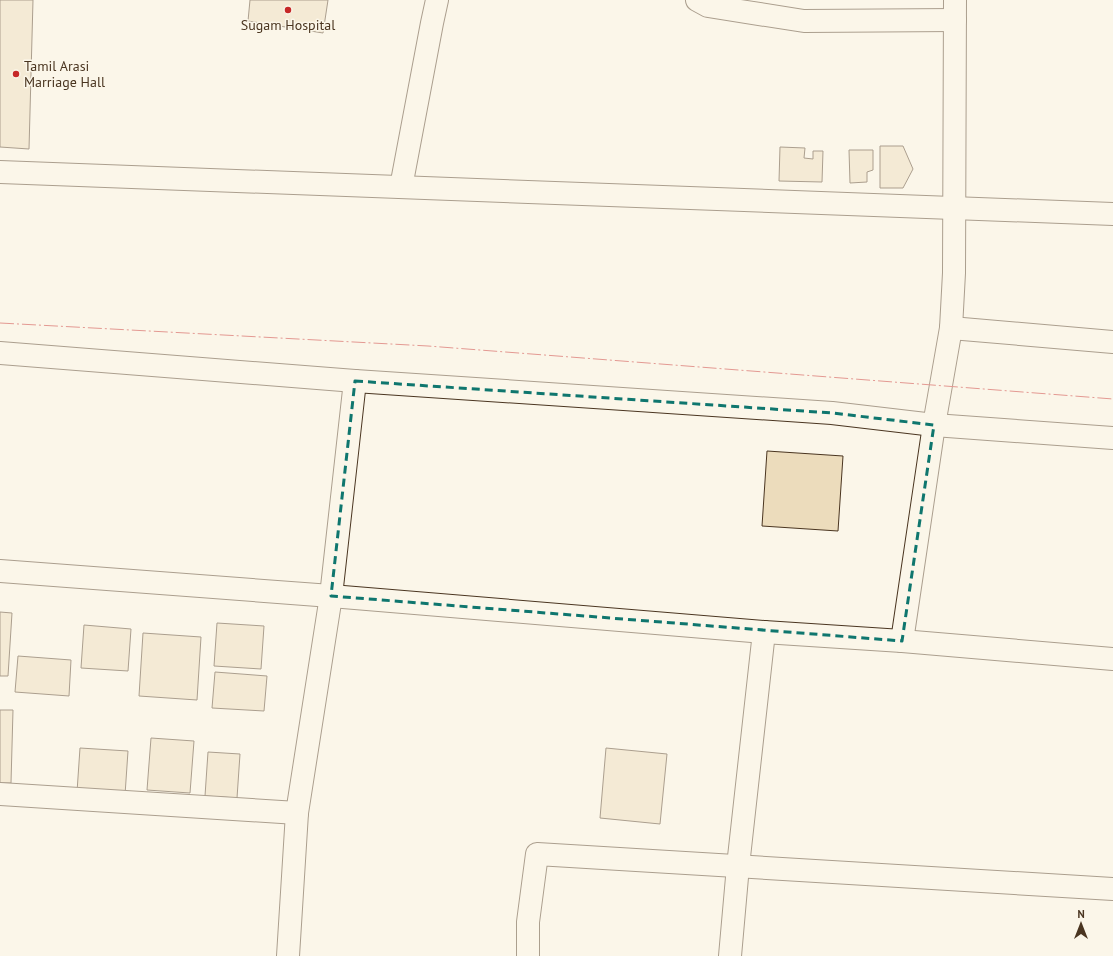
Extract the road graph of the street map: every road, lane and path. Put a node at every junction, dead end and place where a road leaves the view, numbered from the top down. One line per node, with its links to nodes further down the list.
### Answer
1 (437, 0): 5 (street)
2 (697, 0): 3 (street)
3 (955, 10): 6 (street)
4 (0, 172): 5 (street)
5 (401, 187): 6 (street)
6 (955, 208): 7 (street); 8 (street)
7 (1113, 214)
8 (951, 328): 9 (street); 12 (street)
9 (1113, 342)
10 (0, 353): 11 (street)
11 (355, 381): 12 (street); 15 (street)
12 (934, 425): 13 (street); 17 (street)
13 (1113, 438)
14 (0, 571): 15 (street)
15 (331, 596): 16 (street); 20 (street)
16 (764, 632): 17 (street); 21 (street)
17 (902, 641): 18 (street)
18 (1113, 659)
19 (0, 794): 20 (street)
20 (297, 813): 23 (street)
21 (738, 866): 22 (street); 24 (street); 25 (street)
22 (1113, 889)
23 (288, 956)
24 (528, 956)
25 (730, 956)

